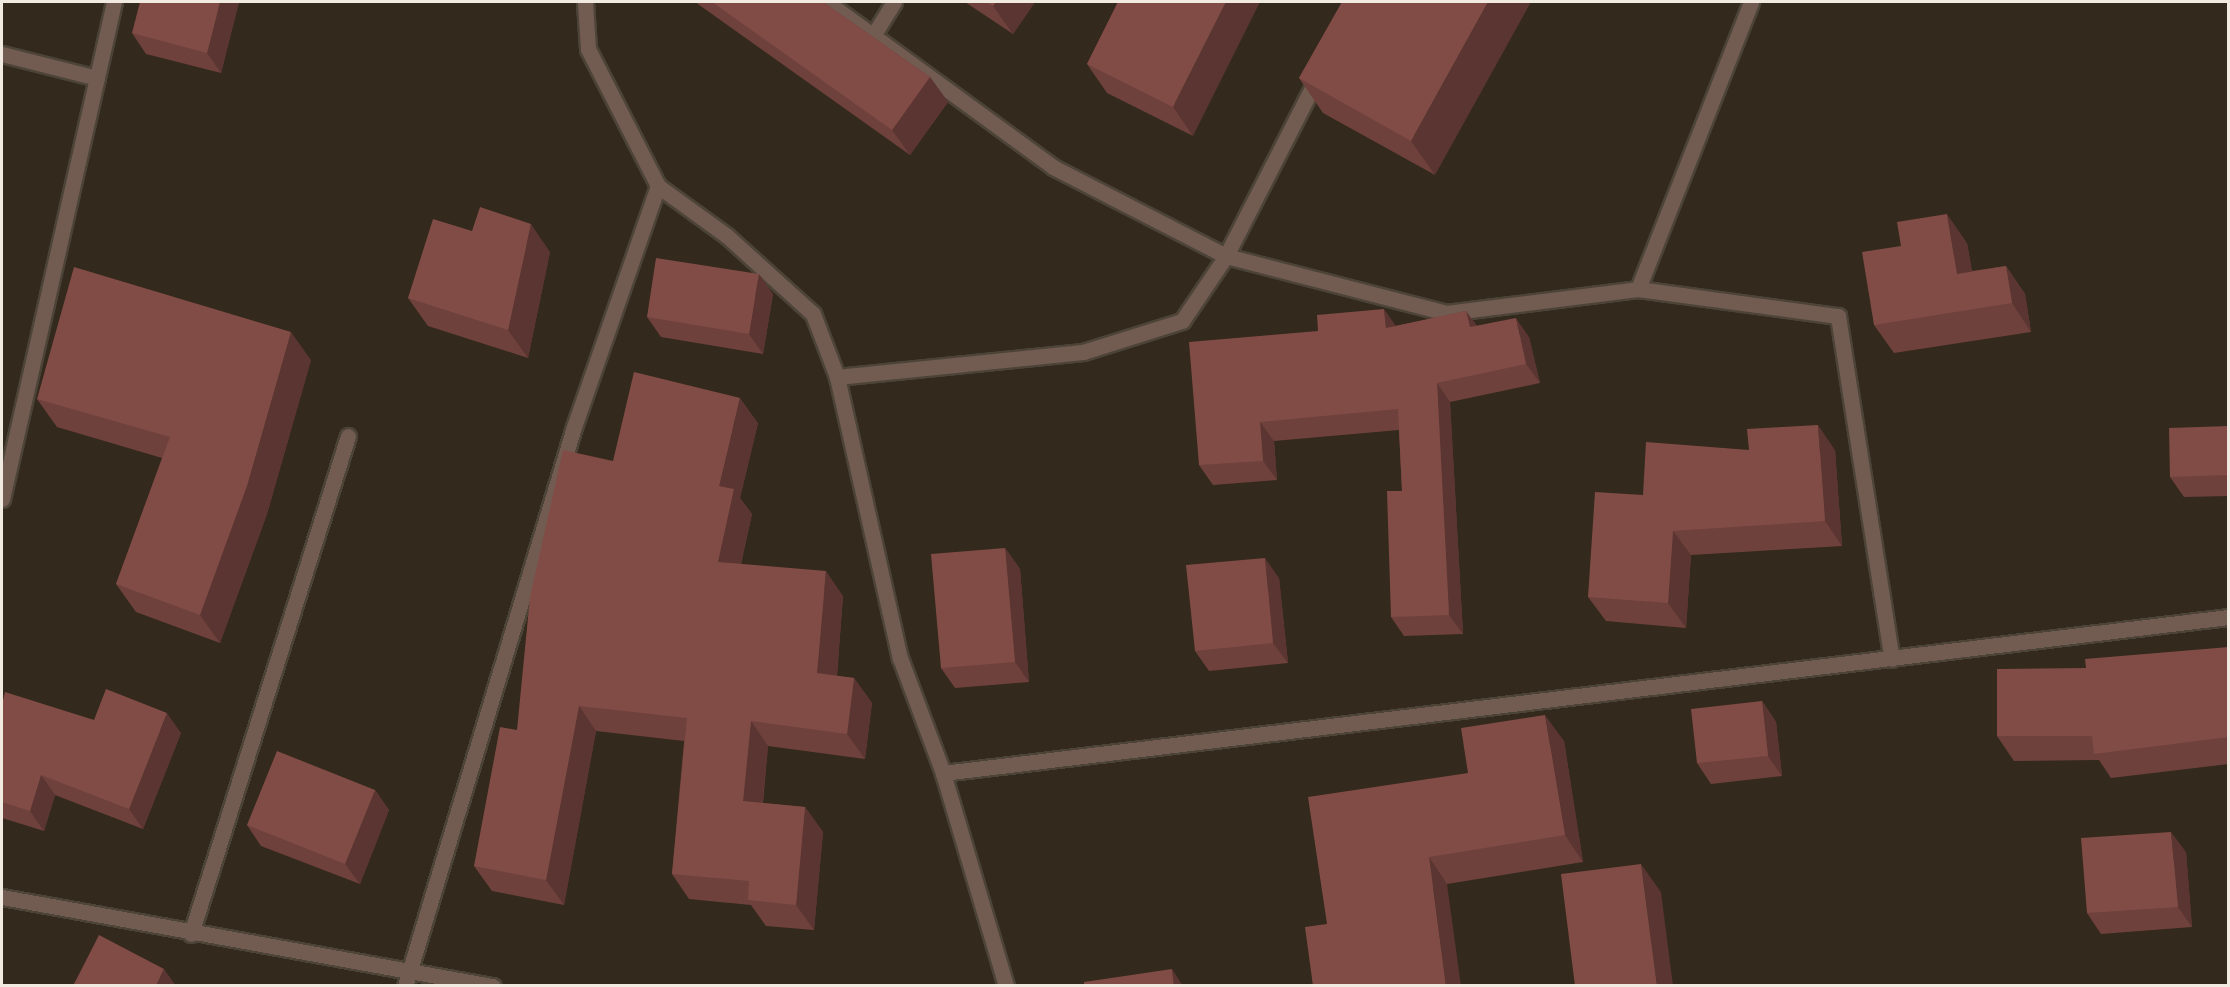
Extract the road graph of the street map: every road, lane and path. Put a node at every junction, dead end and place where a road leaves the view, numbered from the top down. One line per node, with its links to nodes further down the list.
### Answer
1 (114, 2): 9 (street)
2 (585, 2): 10 (street)
3 (827, 2): 6 (street)
4 (894, 2): 6 (street)
5 (1751, 2): 12 (street)
6 (874, 34): 11 (street)
7 (2, 54): 9 (street)
8 (1324, 65): 11 (street)
9 (97, 78): 15 (street)
10 (658, 186): 13 (street); 21 (street)
11 (1226, 256): 12 (street); 13 (street)
12 (1638, 289): 17 (street)
13 (837, 377): 18 (street)
14 (348, 436): 20 (street)
15 (2, 499)
16 (2229, 617): 17 (street)
17 (1892, 660): 18 (street)
18 (943, 773): 23 (street)
19 (2, 897): 20 (street)
20 (191, 934): 21 (street)
21 (407, 978): 22 (street)
22 (493, 986)
23 (1006, 986)

